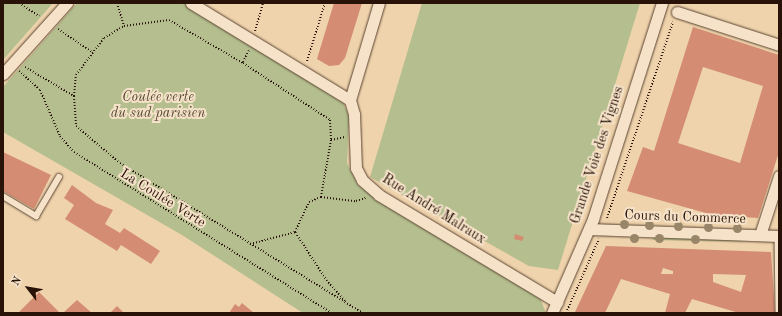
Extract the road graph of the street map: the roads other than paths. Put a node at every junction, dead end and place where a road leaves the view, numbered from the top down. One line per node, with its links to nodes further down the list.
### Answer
1 (67, 3): 7 (street)
2 (191, 3): 8 (street)
3 (378, 3): 8 (street)
4 (662, 3): 12 (street, Grande Voie des Vignes)
5 (677, 12): 6 (street)
6 (779, 45)
7 (3, 74)
8 (350, 100): 15 (street, Rue André Malraux)
9 (779, 176): 13 (street)
10 (59, 178): 11 (lane)
11 (3, 196)
12 (589, 229): 13 (street, Cours du Commerce); 15 (street, Grande Voie des Vignes)
13 (760, 235): 14 (street, Cours du Commerce)
14 (778, 236): 16 (lane)
15 (557, 302): 17 (street, Grande Voie des Vignes)
16 (779, 312)
17 (552, 313)

